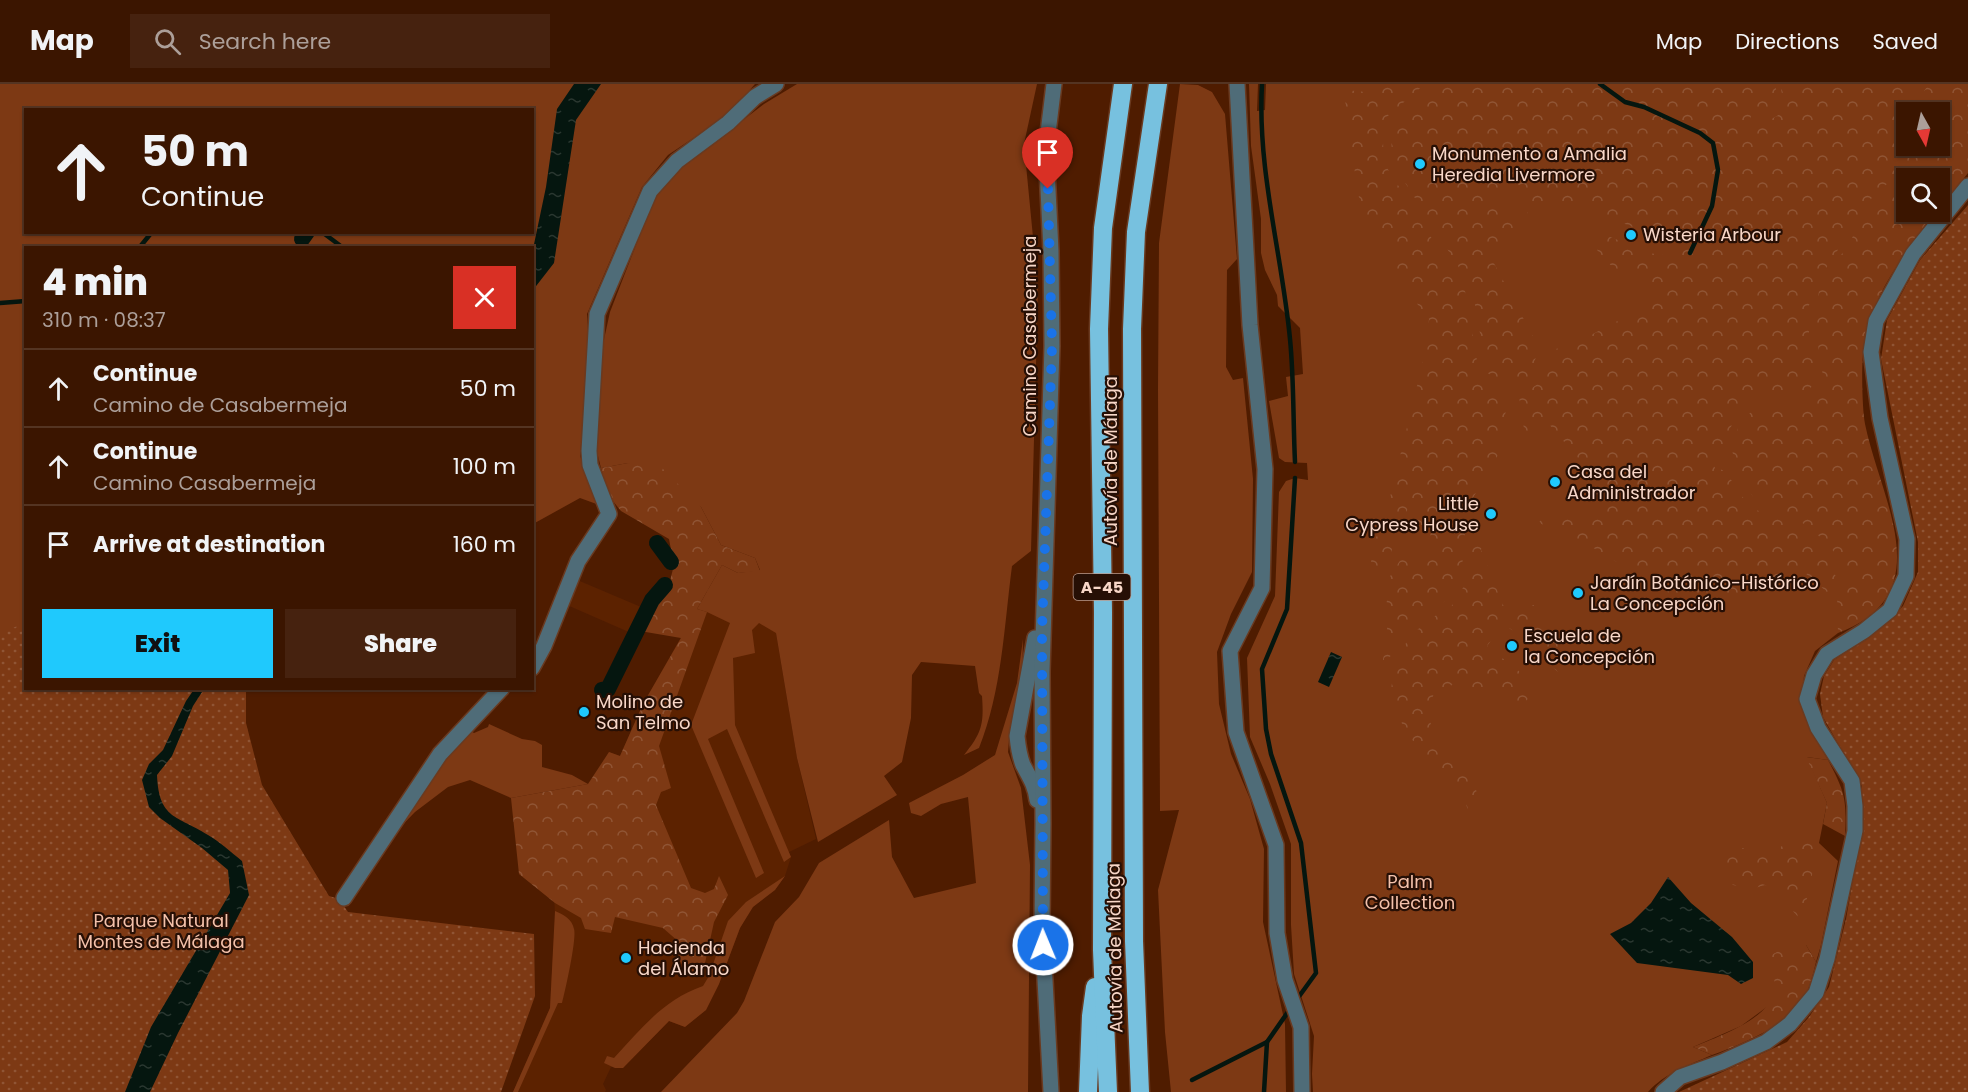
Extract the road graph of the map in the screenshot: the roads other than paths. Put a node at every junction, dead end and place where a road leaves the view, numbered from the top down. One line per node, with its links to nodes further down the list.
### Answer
1 (776, 84): 8 (street)
2 (1054, 84): 7 (street, Camino Casabermeja)
3 (1123, 84): 12 (highway, Autovía de Málaga / A-45)
4 (1158, 84): 16 (highway, Autovía de Málaga / A-45)
5 (1237, 84): 17 (street)
6 (1968, 186): 18 (street)
7 (1043, 588): 10 (street); 10 (street)
8 (534, 664)
9 (500, 690): 11 (street)
10 (1043, 829): 13 (street)
11 (344, 898)
12 (1101, 950): 14 (highway); 15 (highway, Autovía de Málaga / A-45)
13 (1051, 1092)
14 (1088, 1092)
15 (1108, 1092)
16 (1140, 1092)
17 (1302, 1092)
18 (1663, 1092)

